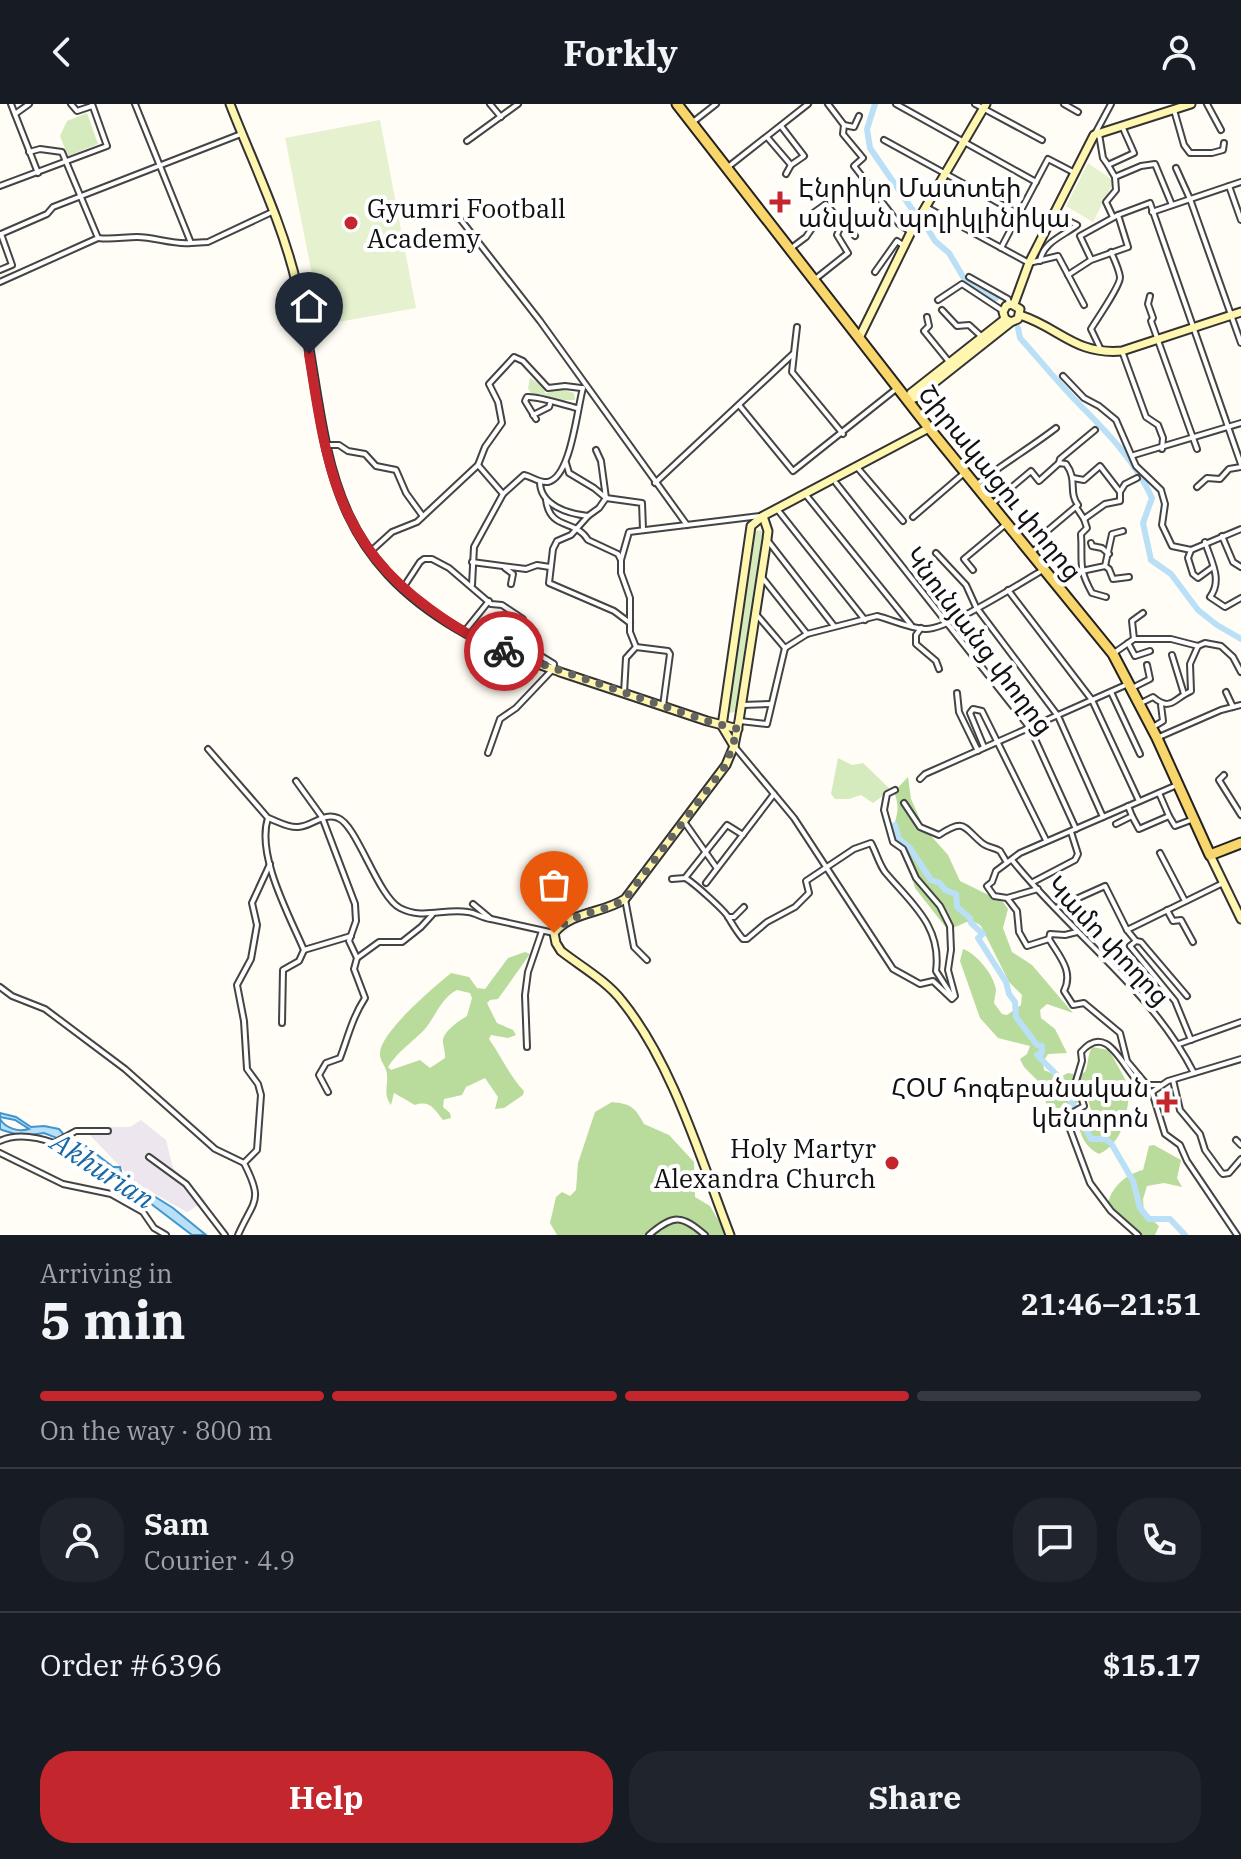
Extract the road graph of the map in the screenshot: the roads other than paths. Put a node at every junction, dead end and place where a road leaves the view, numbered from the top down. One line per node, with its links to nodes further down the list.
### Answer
1 (11, 104): 22 (street)
2 (29, 104): 22 (street)
3 (71, 104): 18 (street)
4 (135, 104): 42 (street)
5 (230, 104): 30 (street)
6 (490, 104): 24 (street)
7 (518, 104): 24 (street)
8 (677, 104): 25 (main road, Շիրակացու փողոց)
9 (716, 104): 25 (street)
10 (808, 104): 27 (street)
11 (828, 104): 26 (street)
12 (896, 104): 36 (street)
13 (975, 104): 19 (street)
14 (1064, 104): 21 (street)
15 (1111, 104): 31 (street)
16 (1191, 104): 20 (street)
17 (1207, 104): 29 (street)
18 (92, 105): 39 (street)
19 (984, 106): 34 (street); 36 (street)
20 (1174, 110): 28 (street); 37 (street)
21 (1078, 112)
22 (15, 114): 38 (street)
23 (859, 116): 26 (street)
24 (501, 117): 35 (street)
25 (691, 123): 44 (main road, Շիրակացու փողոց)
26 (844, 125): 66 (street)
27 (781, 126): 32 (street); 40 (street)
28 (1122, 126): 31 (street); 41 (street)
29 (1221, 130)
30 (242, 134): 42 (street); 58 (street)
31 (1097, 134): 41 (street); 46 (street)
32 (767, 137): 40 (street); 44 (street)
33 (884, 140): 48 (street)
34 (1042, 140)
35 (467, 141)
36 (964, 142): 48 (street); 50 (street)
37 (1224, 143)
38 (29, 152): 39 (street); 45 (street)
39 (67, 162): 45 (street); 54 (street)
40 (791, 165): 47 (street)
41 (1108, 165): 49 (street)
42 (161, 166): 54 (street); 70 (street)
43 (1176, 168): 55 (street)
44 (726, 169): 73 (main road, Շիրակացու փողոց)
45 (38, 173): 52 (street)
46 (1074, 173): 50 (street); 60 (street)
47 (786, 174)
48 (945, 174): 57 (street); 61 (street)
49 (1115, 177): 56 (street); 62 (street)
50 (1036, 182): 61 (street)
51 (1241, 182): 53 (street)
52 (0, 186)
53 (1229, 186): 55 (street); 64 (street)
54 (81, 197): 67 (street); 69 (street)
55 (1190, 199): 56 (street); 93 (street)
56 (1172, 205): 59 (street)
57 (926, 207): 66 (street); 72 (street)
58 (272, 212): 70 (street); 120 (street)
59 (1152, 212): 62 (street); 96 (street)
60 (1054, 213): 76 (street); 77 (street)
61 (1019, 214): 72 (street)
62 (1115, 216): 74 (street); 75 (street)
63 (461, 220): 108 (street)
64 (1241, 220)
65 (842, 223): 68 (street); 73 (street); 84 (street)
66 (911, 232): 71 (street)
67 (0, 233): 78 (street)
68 (855, 236)
69 (98, 238): 70 (street); 83 (street)
70 (191, 243)
71 (904, 246): 80 (street); 98 (street)
72 (1001, 248): 77 (street)
73 (790, 249): 84 (main road, Շիրակացու փողոց)
74 (1111, 252): 75 (street); 102 (street)
75 (1091, 260): 81 (street)
76 (1040, 261): 77 (street); 81 (street)
77 (1029, 263): 90 (street)
78 (9, 266): 79 (street); 83 (street)
79 (0, 270)
80 (875, 272)
81 (1068, 275): 88 (street)
82 (969, 277): 90 (street)
83 (9, 278): 85 (street)
84 (814, 280): 98 (main road, Շիրակացու փողոց)
85 (0, 282)
86 (1150, 296): 99 (street)
87 (938, 300): 90 (street)
88 (1084, 305)
89 (942, 310): 97 (street)
90 (1008, 312): 92 (street); 92 (street); 97 (street); 105 (street)
91 (1241, 312): 93 (street)
92 (1020, 315): 102 (street)
93 (1232, 316): 96 (street); 100 (street)
94 (927, 317): 104 (street)
95 (797, 327): 103 (street)
96 (1192, 328): 99 (street); 116 (street)
97 (982, 337): 104 (street)
98 (859, 338): 107 (main road, Շիրակացու փողոց)
99 (1157, 340): 101 (street); 119 (street)
100 (1241, 343)
101 (1122, 351): 102 (street); 121 (street)
102 (1101, 352)
103 (794, 353): 111 (street); 118 (street)
104 (950, 363): 105 (street)
105 (942, 373): 109 (street)
106 (1063, 376): 124 (street)
107 (897, 387): 109 (main road, Շիրակացու փողոց); 118 (street)
108 (585, 388): 112 (street); 127 (street); 134 (street)
109 (908, 400): 114 (main road, Շիրակացու փողոց)
110 (550, 403): 110 (street); 112 (street)
111 (739, 405): 118 (street); 134 (street)
112 (577, 408): 125 (street)
113 (1241, 423): 116 (street)
114 (929, 428): 128 (street); 130 (main road, Շիրակացու փողոց)
115 (1056, 428): 136 (street)
116 (1228, 428): 119 (street); 129 (street)
117 (1095, 430): 126 (street)
118 (843, 434)
119 (1193, 439): 121 (street); 122 (street)
120 (325, 446): 146 (street); 163 (street)
121 (1162, 449): 124 (street)
122 (1197, 449)
123 (596, 450): 141 (street)
124 (1134, 455): 162 (street)
125 (566, 463): 133 (street); 141 (street)
126 (1059, 463): 131 (street); 143 (street)
127 (478, 465): 140 (street); 146 (street)
128 (856, 466): 139 (street); 151 (street)
129 (1241, 466): 137 (street)
130 (965, 472): 136 (main road, Շիրակացու փողոց); 149 (street)
131 (1073, 478): 138 (street); 144 (street)
132 (1137, 478): 138 (street)
133 (540, 482): 140 (street); 142 (street)
134 (655, 483): 153 (street)
135 (836, 483): 195 (street, Կնունյանց փողոց)
136 (976, 486): 143 (main road, Շիրակացու փողոց)
137 (1197, 487)
138 (1120, 492): 150 (street)
139 (805, 493): 145 (street); 197 (street)
140 (503, 494): 169 (street)
141 (606, 498): 147 (street); 155 (street)
142 (546, 500): 147 (street); 154 (street)
143 (991, 505): 152 (main road, Շիրակացու փողոց)
144 (1076, 507): 150 (street); 165 (street)
145 (777, 508): 148 (street); 194 (street)
146 (422, 515): 163 (street)
147 (588, 516): 154 (street)
148 (763, 516): 153 (street); 159 (street); 232 (street)
149 (913, 517)
150 (1084, 519): 179 (street)
151 (903, 521)
152 (1006, 524): 165 (main road, Շիրակացու փողոց); 177 (street)
153 (687, 525): 155 (street)
154 (577, 528): 166 (street); 168 (street)
155 (643, 529): 168 (street)
156 (1241, 529): 158 (street)
157 (1123, 531): 167 (street)
158 (1222, 535): 160 (street); 175 (street)
159 (767, 539): 180 (street); 198 (street)
160 (1205, 542): 162 (street); 174 (street)
161 (1091, 543): 167 (street)
162 (1191, 550): 174 (street)
163 (369, 553): 186 (street)
164 (936, 553): 191 (street)
165 (1030, 553): 178 (main road, Շիրակացու փողոց)
166 (552, 554): 170 (street); 173 (street)
167 (1109, 554): 172 (street)
168 (621, 560): 196 (street)
169 (472, 562): 171 (street); 185 (street)
170 (537, 565): 173 (street); 176 (street)
171 (503, 566): 176 (street); 181 (street)
172 (1105, 566): 179 (street); 182 (street)
173 (550, 567): 196 (street)
174 (1213, 567): 189 (street)
175 (1241, 567)
176 (522, 568): 181 (street)
177 (973, 570)
178 (1043, 570): 183 (main road, Շիրակացու փողոց); 187 (street)
179 (1082, 570): 183 (street); 188 (street)
180 (760, 576): 192 (street); 201 (street)
181 (513, 577): 184 (street)
182 (1129, 577)
183 (1054, 583): 208 (main road, Շիրակացու փողոց)
184 (511, 584)
185 (472, 586): 186 (street); 190 (street)
186 (403, 588): 200 (street)
187 (1008, 590): 191 (street); 222 (street)
188 (1106, 597)
189 (1241, 598)
190 (489, 601): 200 (street); 213 (street)
191 (976, 607): 195 (street); 230 (street)
192 (755, 612): 206 (street); 225 (street)
193 (1143, 613): 202 (street)
194 (865, 620): 197 (street); 198 (street)
195 (949, 622): 199 (street); 233 (street, Կնունյանց փողոց)
196 (630, 623): 205 (street)
197 (911, 625): 199 (street)
198 (835, 626): 201 (street)
199 (921, 628): 214 (street)
200 (464, 632): 213 (street)
201 (807, 634): 206 (street)
202 (1134, 639): 203 (street); 204 (street)
203 (1128, 643): 207 (street); 208 (street)
204 (1198, 646): 210 (street); 221 (street)
205 (636, 647): 219 (street); 227 (street)
206 (785, 648): 223 (street)
207 (1150, 651)
208 (1113, 654): 216 (main road, Շիրակացու փողոց)
209 (1172, 655): 221 (street)
210 (1233, 657): 211 (street); 215 (street)
211 (1241, 658)
212 (1147, 665): 216 (street)
213 (553, 669): 219 (street); 241 (street)
214 (939, 669)
215 (1241, 672)
216 (1130, 686): 217 (street); 224 (main road, Շիրակացու փողոց)
217 (1111, 692): 222 (street); 242 (street)
218 (1226, 692): 228 (street)
219 (624, 693): 227 (street)
220 (957, 693): 240 (street)
221 (1184, 694): 226 (street)
222 (1092, 700): 230 (street); 250 (street)
223 (771, 704): 225 (street); 231 (street)
224 (1139, 704): 226 (street); 234 (main road, Շիրակացու փողոց)
225 (742, 705): 231 (street)
226 (1161, 705): 234 (street)
227 (663, 706): 232 (street)
228 (1233, 707): 229 (street); 235 (street)
229 (1241, 707)
230 (1058, 716): 233 (street); 257 (street)
231 (739, 725): 232 (street); 237 (street)
232 (722, 726): 237 (street)
233 (1030, 728): 236 (street); 262 (street, Կնունյանց փողոց)
234 (1150, 728): 235 (main road, Շիրակացու փողոց)
235 (1157, 738): 246 (main road, Շիրակացու փողոց)
236 (996, 743): 238 (street); 238 (street, Կամո փողոց); 264 (street, Կամո փողոց)
237 (734, 746): 249 (street); 260 (street)
238 (984, 748): 240 (street)
239 (208, 749): 258 (street)
240 (978, 751): 244 (street)
241 (488, 753)
242 (1140, 754)
243 (1224, 775): 253 (street)
244 (920, 779)
245 (296, 781): 256 (street)
246 (1179, 785): 248 (street); 259 (main road, Շիրակացու փողոց)
247 (895, 790): 305 (street)
248 (1159, 793): 250 (street); 255 (street)
249 (774, 794): 263 (street); 272 (street)
250 (1139, 801): 252 (street)
251 (904, 803): 270 (street)
252 (1128, 806): 254 (street); 257 (street)
253 (1241, 815)
254 (1132, 816): 255 (street); 261 (street)
255 (1169, 816): 259 (street)
256 (322, 817): 258 (street); 287 (street); 295 (street)
257 (1103, 817): 262 (street)
258 (268, 818): 271 (street)
259 (1194, 819): 268 (main road, Շիրակացու փողոց)
260 (683, 821): 267 (street); 281 (street)
261 (1116, 824)
262 (1074, 830): 264 (street); 277 (street)
263 (743, 835): 267 (street); 273 (street)
264 (1046, 840): 269 (street)
265 (1241, 843): 268 (main road)
266 (1160, 853): 282 (street)
267 (705, 854): 273 (street); 274 (street)
268 (1210, 855): 278 (street, Շիրակացու փողոց)
269 (1012, 860): 270 (street); 277 (street, Կամո փողոց)
270 (1006, 861): 280 (street)
271 (270, 864): 300 (street); 324 (street)
272 (827, 866): 288 (street); 305 (street); 305 (street)
273 (717, 868): 276 (street)
274 (685, 878): 275 (street); 288 (street)
275 (672, 879)
276 (706, 883)
277 (1032, 883): 279 (street, Կամո փողոց)
278 (1224, 883): 282 (street); 290 (street, Շիրակացու փողոց)
279 (1038, 889): 280 (street); 285 (street, Կամո փողոց)
280 (1007, 898): 296 (street)
281 (625, 899): 294 (street); 302 (street)
282 (1185, 901): 286 (street)
283 (473, 904): 289 (street)
284 (744, 907): 288 (street)
285 (1056, 908): 292 (street, Կամո փողոց); 293 (street)
286 (1167, 910): 293 (street); 298 (street)
287 (433, 914): 289 (street); 301 (street)
288 (728, 917)
289 (491, 919): 291 (street)
290 (1241, 919)
291 (542, 931): 294 (street); 310 (street)
292 (1077, 932): 296 (street); 309 (street, Կամո փողոց)
293 (1128, 932): 297 (street); 299 (street)
294 (554, 933): 330 (street)
295 (351, 936): 300 (street); 301 (street)
296 (1049, 939): 314 (street)
297 (1136, 941): 299 (street); 304 (street)
298 (1193, 942)
299 (1130, 946): 308 (street)
300 (304, 950): 307 (street)
301 (357, 958): 315 (street)
302 (647, 960)
303 (0, 987): 324 (street)
304 (1187, 996)
305 (954, 998)
306 (1241, 1022): 308 (street)
307 (282, 1023)
308 (1191, 1040): 309 (street)
309 (1179, 1044): 312 (street, Կամո փողոց)
310 (527, 1047)
311 (1241, 1059): 312 (street)
312 (1195, 1074): 313 (street)
313 (1173, 1080): 314 (street); 323 (street)
314 (1162, 1085): 316 (street)
315 (328, 1092)
316 (1152, 1092): 331 (street); 332 (street)
317 (108, 1131): 319 (street)
318 (1236, 1140): 320 (street)
319 (0, 1141)
320 (1241, 1145)
321 (0, 1153): 325 (street)
322 (149, 1157): 326 (street)
323 (1241, 1159)
324 (244, 1163): 327 (street)
325 (166, 1235)
326 (225, 1235)
327 (238, 1235)
328 (649, 1235): 329 (street)
329 (705, 1235)
330 (730, 1235)
331 (1138, 1235)
332 (1237, 1235)

